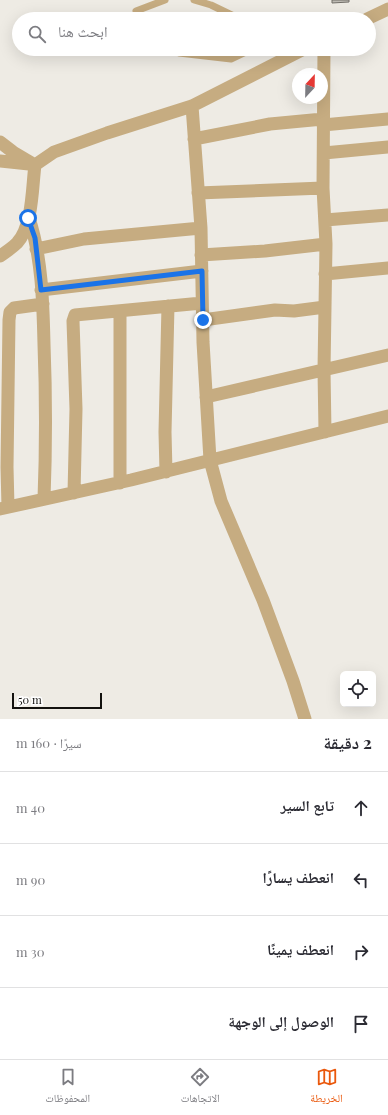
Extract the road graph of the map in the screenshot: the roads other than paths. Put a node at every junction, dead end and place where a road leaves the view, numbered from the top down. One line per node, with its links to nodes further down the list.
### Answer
1 (165, 0): 4 (lane)
2 (194, 0): 5 (lane)
3 (388, 9): 6 (street)
4 (136, 11)
5 (226, 12)
6 (376, 15)
7 (205, 56): 8 (lane)
8 (237, 56)
9 (284, 56): 11 (street)
10 (324, 56): 13 (street)
11 (192, 106): 14 (street); 19 (street)
12 (388, 119): 13 (street)
13 (323, 122): 14 (street); 17 (street)
14 (194, 139): 21 (street)
15 (0, 142): 19 (street)
16 (388, 148): 17 (street)
17 (324, 153): 20 (street)
18 (0, 161): 19 (street)
19 (35, 165): 23 (street)
20 (323, 188): 21 (street); 24 (street)
21 (198, 192): 25 (street)
22 (388, 215): 24 (street)
23 (28, 218): 27 (street); 29 (street)
24 (325, 220): 26 (street)
25 (201, 228): 27 (street); 28 (street)
26 (326, 244): 28 (street); 32 (street)
27 (36, 249): 33 (street)
28 (201, 255): 31 (street)
29 (0, 256)
30 (388, 268): 32 (street)
31 (202, 271): 33 (street); 34 (street)
32 (325, 274): 37 (street)
33 (41, 290): 35 (street)
34 (202, 303): 36 (street); 39 (street)
35 (43, 304): 49 (street); 50 (street)
36 (168, 306): 38 (street); 46 (street)
37 (325, 307): 39 (street); 41 (street)
38 (120, 311): 47 (street); 48 (street)
39 (203, 320): 42 (street)
40 (388, 355): 41 (street)
41 (324, 370): 42 (street); 44 (street)
42 (206, 397): 45 (street)
43 (388, 416): 44 (street)
44 (325, 432): 45 (street)
45 (210, 460): 46 (street); 51 (street)
46 (166, 472): 47 (street)
47 (120, 483): 48 (street)
48 (74, 493): 49 (street)
49 (44, 499): 50 (street)
50 (4, 508)
51 (305, 719)

